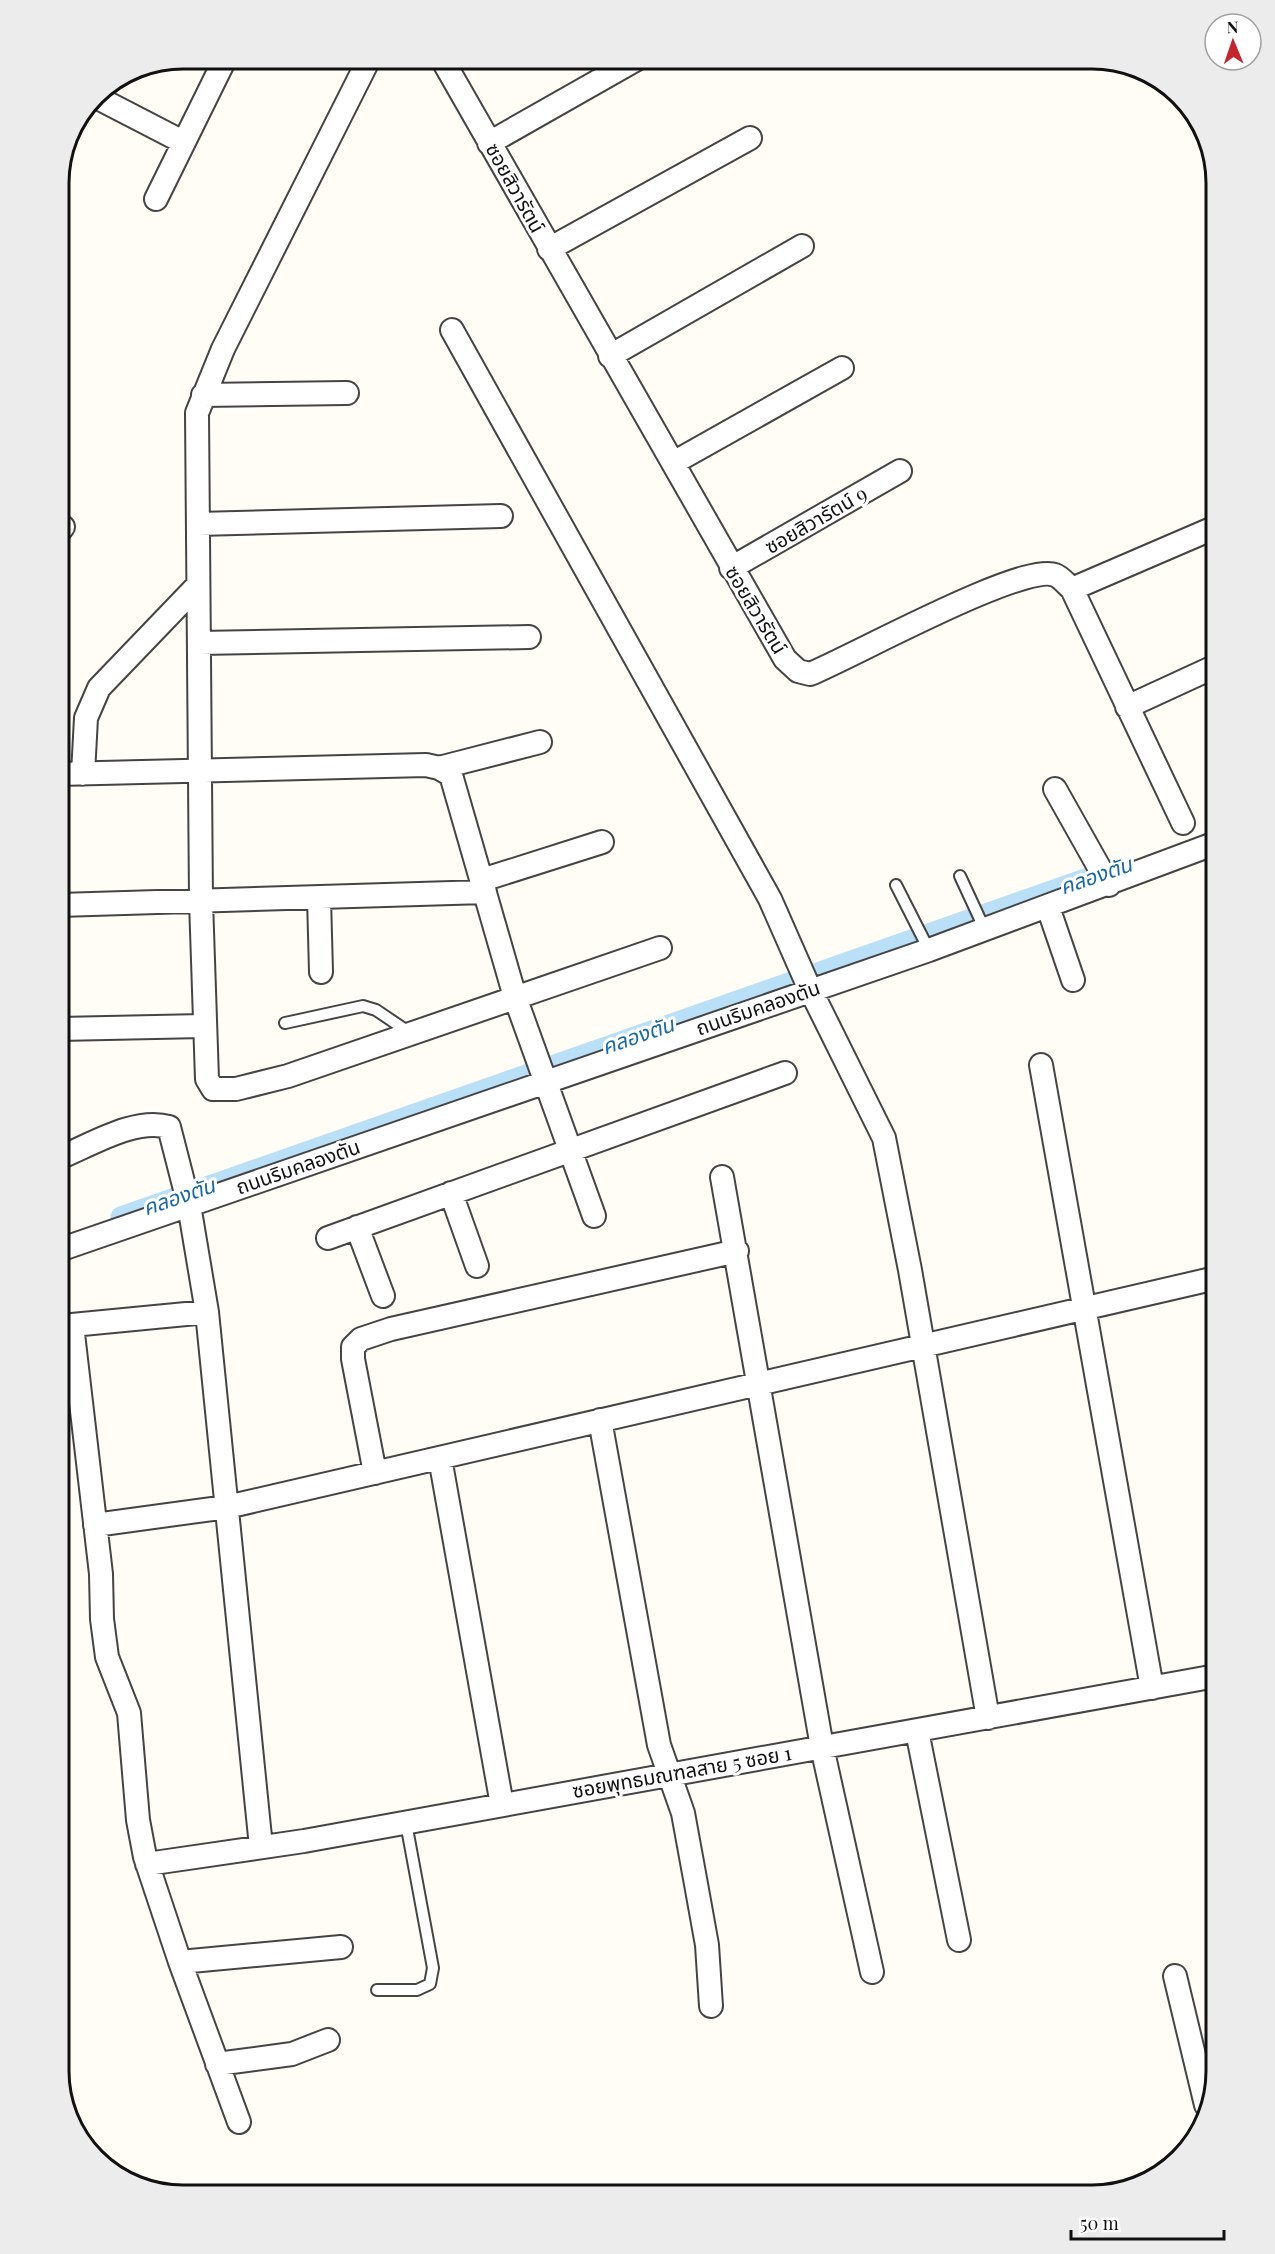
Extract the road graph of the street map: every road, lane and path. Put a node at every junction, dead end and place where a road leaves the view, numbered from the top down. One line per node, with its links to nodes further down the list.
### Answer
1 (220, 69): 7 (street)
2 (363, 69): 16 (street)
3 (448, 69): 8 (street, ซอยสิวารัตน์)
4 (619, 69): 8 (street)
5 (103, 101): 7 (street)
6 (750, 138): 11 (street)
7 (183, 142): 9 (street)
8 (489, 143): 11 (street, ซอยสิวารัตน์)
9 (156, 199)
10 (802, 246): 13 (street)
11 (549, 249): 13 (street, ซอยสิวารัตน์)
12 (452, 330): 51 (street)
13 (610, 356): 17 (street, ซอยสิวารัตน์)
14 (842, 368): 17 (street)
15 (346, 393): 16 (street)
16 (203, 395): 20 (street)
17 (673, 464): 22 (street, ซอยสิวารัตน์)
18 (900, 471): 22 (street, ซอยสิวารัตน์ 9)
19 (501, 516): 20 (street)
20 (198, 524): 23 (street)
21 (1206, 530): 24 (street)
22 (731, 568): 24 (street, ซอยสิวารัตน์)
23 (197, 586): 26 (street); 33 (street)
24 (1072, 589): 28 (street)
25 (529, 637): 26 (street)
26 (199, 643): 31 (street)
27 (1206, 671): 28 (street)
28 (1127, 707): 35 (street)
29 (540, 742): 30 (street)
30 (439, 768): 31 (street); 41 (street)
31 (200, 771): 33 (street); 43 (street)
32 (69, 774): 33 (street)
33 (83, 774)
34 (1055, 789): 38 (street)
35 (1183, 823)
36 (602, 842): 41 (street)
37 (1206, 846): 38 (street, ถนนริมคลองตัน)
38 (1104, 875): 45 (street, ถนนริมคลองตัน)
39 (960, 876): 46 (lane)
40 (896, 885): 47 (lane)
41 (484, 886): 42 (street); 52 (street)
42 (319, 898): 43 (street); 49 (street)
43 (201, 901): 44 (street); 54 (street)
44 (69, 905)
45 (1048, 907): 46 (street, ถนนริมคลองตัน); 50 (street)
46 (982, 926): 47 (street, ถนนริมคลองตัน)
47 (927, 946): 51 (street, ถนนริมคลองตัน)
48 (660, 948): 52 (street)
49 (321, 972)
50 (1073, 980)
51 (808, 986): 59 (street, ถนนริมคลองตัน); 76 (street)
52 (515, 998): 56 (street); 59 (street)
53 (285, 1023): 56 (lane)
54 (203, 1026): 55 (street); 56 (street)
55 (69, 1029)
56 (410, 1033)
57 (1041, 1065): 73 (street)
58 (785, 1073): 60 (street)
59 (542, 1074): 60 (street); 64 (street, ถนนริมคลองตัน)
60 (570, 1149): 63 (street); 65 (street)
61 (69, 1154): 64 (street)
62 (722, 1177): 69 (street)
63 (451, 1192): 66 (street); 70 (street)
64 (188, 1201): 68 (street, ถนนริมคลองตัน); 74 (street)
65 (594, 1216)
66 (357, 1227): 67 (street); 72 (street)
67 (328, 1238)
68 (69, 1246)
69 (737, 1251): 78 (street); 81 (street)
70 (477, 1266)
71 (1206, 1280): 73 (street)
72 (383, 1296)
73 (1083, 1306): 76 (street); 85 (street)
74 (207, 1312): 75 (street); 82 (street)
75 (69, 1325)
76 (924, 1345): 78 (street); 86 (street)
77 (69, 1352): 83 (street)
78 (760, 1383): 79 (street); 88 (street)
79 (600, 1420): 80 (street); 89 (street)
80 (440, 1458): 81 (street); 90 (street)
81 (375, 1473): 82 (street)
82 (227, 1507): 83 (street); 92 (street)
83 (95, 1525): 93 (street)
84 (1206, 1678): 85 (street, ซอยพุทธมณฑลสาย 5 ซอย 1)
85 (1152, 1688): 86 (street, ซอยพุทธมณฑลสาย 5 ซอย 1)
86 (988, 1718): 87 (street, ซอยพุทธมณฑลสาย 5 ซอย 1)
87 (916, 1731): 88 (street, ซอยพุทธมณฑลสาย 5 ซอย 1); 94 (street)
88 (822, 1748): 89 (street, ซอยพุทธมณฑลสาย 5 ซอย 1); 97 (street)
89 (668, 1774): 90 (street, ซอยพุทธมณฑลสาย 5 ซอย 1); 100 (street)
90 (502, 1805): 91 (street, ซอยพุทธมณฑลสาย 5 ซอย 1)
91 (406, 1823): 92 (street, ซอยพุทธมณฑลสาย 5 ซอย 1); 99 (lane)
92 (261, 1847): 93 (street, ซอยพุทธมณฑลสาย 5 ซอย 1)
93 (147, 1864): 96 (street)
94 (959, 1940)
95 (341, 1947): 96 (street)
96 (180, 1962): 102 (street)
97 (872, 1972)
98 (1175, 1976): 103 (street)
99 (377, 1990)
100 (711, 2006)
101 (328, 2040): 102 (street)
102 (217, 2064): 104 (street)
103 (1203, 2094)
104 (239, 2122)

